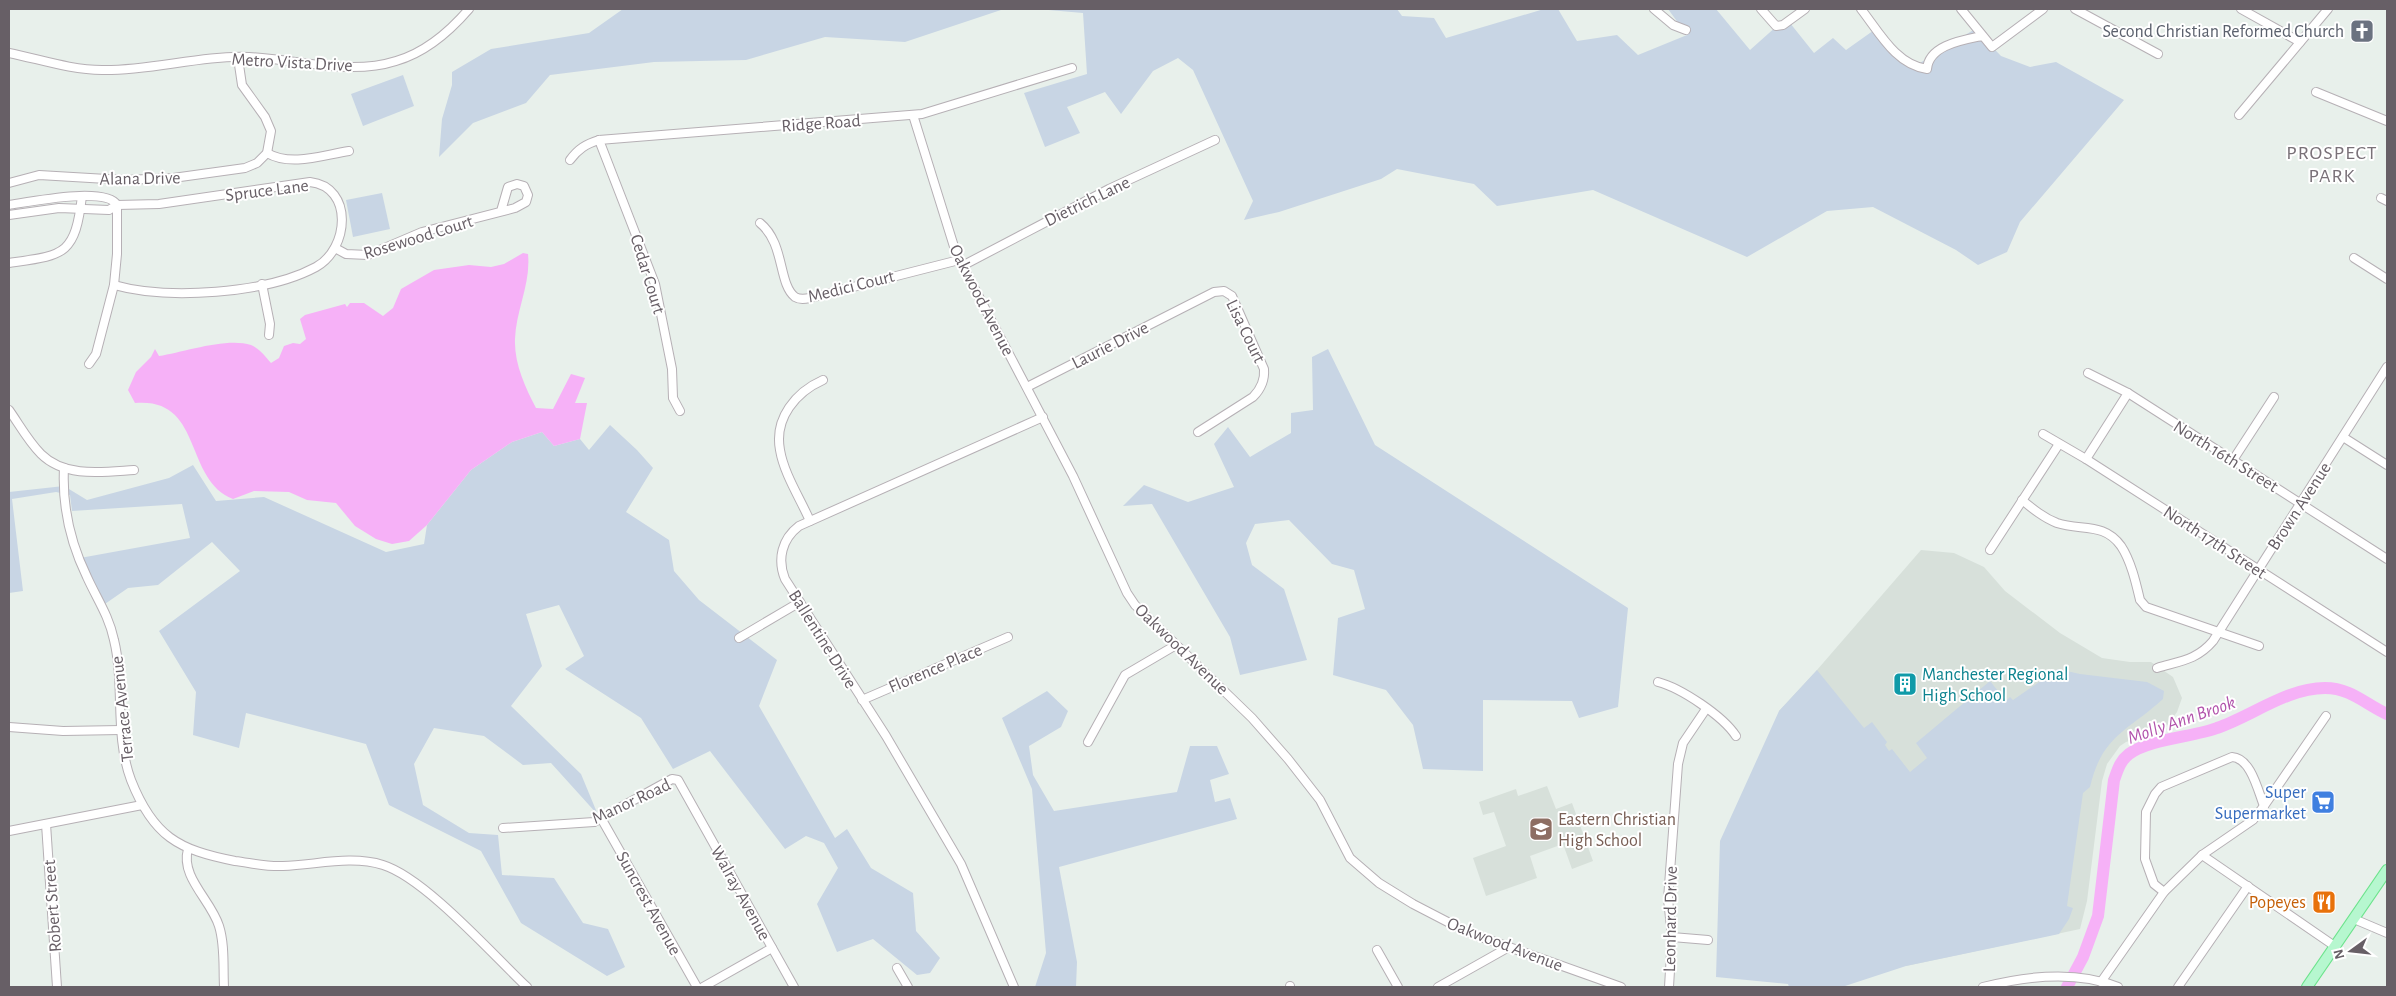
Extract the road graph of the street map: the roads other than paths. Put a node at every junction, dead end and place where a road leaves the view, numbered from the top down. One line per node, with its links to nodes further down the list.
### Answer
1 (1654, 9): 11 (street)
2 (1761, 9): 3 (street)
3 (1805, 9)
4 (1861, 9): 12 (street)
5 (1960, 9): 12 (street)
6 (2043, 9): 12 (street)
7 (2075, 9): 15 (street)
8 (2241, 9): 13 (street)
9 (2328, 9): 13 (street)
10 (466, 10): 16 (street, Metro Vista Drive)
11 (1686, 30)
12 (1982, 36)
13 (2300, 42): 20 (street)
14 (9, 53): 16 (street, Metro Vista Drive)
15 (2158, 54)
16 (238, 58): 25 (street)
17 (1072, 68): 19 (street, Ridge Road)
18 (2316, 92): 21 (street)
19 (913, 115): 22 (street, Ridge Road); 38 (street, Oakwood Avenue)
20 (2239, 115)
21 (2387, 120)
22 (599, 140): 26 (street, Ridge Road); 52 (street, Cedar Court)
23 (1215, 140): 38 (street, Dietrich Lane)
24 (349, 151): 25 (street)
25 (267, 153): 27 (street, Alana Drive)
26 (570, 160)
27 (9, 183)
28 (82, 196): 29 (street); 30 (street); 31 (street)
29 (9, 205)
30 (117, 205): 31 (street); 35 (street, Spruce Lane); 41 (street)
31 (80, 208): 33 (street); 37 (street)
32 (501, 211): 35 (street, Rosewood Court)
33 (9, 215)
34 (760, 224): 38 (street, Medici Court)
35 (335, 248): 40 (street)
36 (2354, 258): 39 (street)
37 (9, 263)
38 (960, 263): 48 (street, Oakwood Avenue)
39 (2387, 279)
40 (262, 284): 41 (street); 43 (street)
41 (114, 285): 44 (street)
42 (1193, 302): 48 (street, Laurie Drive); 54 (street, Lisa Court)
43 (269, 335)
44 (89, 364)
45 (2386, 370): 56 (street, Brown Avenue)
46 (2088, 373): 49 (street, North 16th Street)
47 (823, 380): 65 (street)
48 (1027, 387): 53 (street, Oakwood Avenue)
49 (2128, 393): 58 (street); 59 (street, North 16th Street)
50 (2274, 398): 59 (street)
51 (9, 410): 61 (street)
52 (680, 411)
53 (1043, 417): 65 (street, Ballentine Drive); 73 (street, Oakwood Avenue)
54 (1198, 432)
55 (2042, 434): 57 (street, North 17th Street)
56 (2343, 437): 60 (street); 64 (street, Brown Avenue)
57 (2059, 444): 58 (street, North 17th Street); 63 (street)
58 (2086, 459): 68 (street, North 17th Street)
59 (2233, 460): 64 (street, North 16th Street)
60 (2387, 465)
61 (64, 468): 62 (street); 82 (street, Terrace Avenue)
62 (134, 470)
63 (2022, 500): 66 (street); 70 (street)
64 (2301, 503): 67 (street, North 16th Street); 68 (street, Brown Avenue)
65 (810, 520): 69 (street, Ballentine Drive)
66 (1990, 550)
67 (2387, 559)
68 (2258, 569): 70 (street, Brown Avenue); 75 (street, North 17th Street)
69 (800, 602): 72 (street); 78 (street, Ballentine Drive)
70 (2218, 632): 74 (street); 76 (street, Brown Avenue)
71 (1008, 637): 78 (street, Florence Place)
72 (739, 638)
73 (1176, 645): 84 (street); 102 (street, Oakwood Avenue)
74 (2258, 646)
75 (2387, 651)
76 (2157, 668)
77 (1658, 682): 79 (street)
78 (862, 700): 115 (street, Ballentine Drive)
79 (1706, 709): 83 (street); 99 (street, Leonhard Drive)
80 (2326, 716): 87 (street)
81 (9, 727): 82 (street)
82 (121, 730): 86 (street, Terrace Avenue)
83 (1736, 736)
84 (1088, 742)
85 (688, 798): 88 (street, Manor Road); 103 (street, Walray Avenue)
86 (142, 805): 89 (street); 92 (street, Terrace Avenue)
87 (2264, 806): 93 (street); 96 (street)
88 (601, 818): 90 (street, Manor Road); 111 (street, Suncrest Avenue)
89 (46, 824): 91 (street); 108 (street, Robert Street)
90 (503, 828)
91 (9, 832)
92 (188, 849): 109 (street); 110 (street, Terrace Avenue)
93 (2202, 855): 95 (street); 96 (street)
94 (2387, 870): 97 (main road)
95 (2248, 886): 101 (street); 122 (street)
96 (2164, 892): 106 (street)
97 (2354, 919): 98 (street); 101 (main road)
98 (2387, 932)
99 (1672, 937): 100 (street); 119 (street, Leonhard Drive)
100 (1708, 940)
101 (2336, 946): 123 (main road)
102 (1509, 947): 107 (street, Oakwood Avenue); 117 (street)
103 (772, 948): 112 (street); 113 (street, Walray Avenue)
104 (1376, 950): 116 (street)
105 (897, 968): 114 (street)
106 (2101, 982): 120 (street); 121 (street)
107 (1612, 986): 118 (street, Oakwood Avenue)
108 (57, 987)
109 (224, 987)
110 (527, 987)
111 (697, 987)
112 (703, 987)
113 (794, 987)
114 (908, 987)
115 (1014, 987)
116 (1398, 987)
117 (1438, 987)
118 (1621, 987)
119 (1669, 987)
120 (1983, 987)
121 (2118, 987)
122 (2178, 987)
123 (2307, 987)

